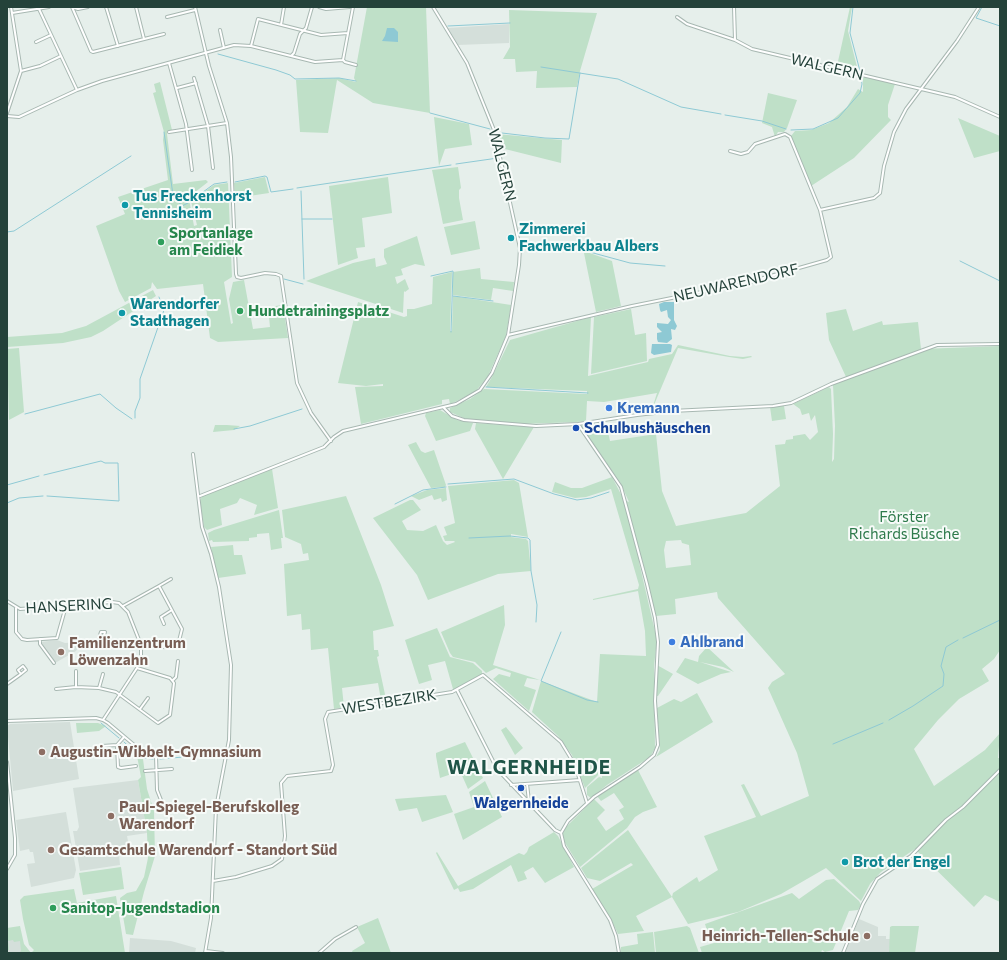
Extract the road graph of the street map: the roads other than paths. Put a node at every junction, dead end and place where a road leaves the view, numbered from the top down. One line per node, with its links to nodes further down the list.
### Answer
1 (11, 7): 16 (street)
2 (49, 7): 15 (street)
3 (72, 7): 4 (street); 28 (street)
4 (88, 7)
5 (106, 7): 28 (street)
6 (136, 7): 25 (street)
7 (284, 7): 19 (street)
8 (312, 7): 21 (street)
9 (318, 7): 10 (street)
10 (352, 7): 22 (street)
11 (433, 7): 54 (street, WALGERN)
12 (734, 7): 26 (street)
13 (979, 7): 41 (street)
14 (195, 8): 18 (street); 31 (street)
15 (38, 9): 16 (street); 24 (street)
16 (12, 14): 37 (street)
17 (677, 16): 26 (street, WALGERN)
18 (167, 17)
19 (281, 25): 21 (street); 29 (street)
20 (220, 30): 30 (street)
21 (303, 31): 22 (street); 33 (street)
22 (348, 33): 34 (street)
23 (164, 34): 25 (street)
24 (51, 35): 27 (street); 32 (street)
25 (144, 39): 28 (street)
26 (734, 40): 41 (street, WALGERN)
27 (36, 42)
28 (118, 46)
29 (251, 46): 30 (street); 33 (street)
30 (224, 48): 31 (street)
31 (206, 54): 35 (street); 46 (street)
32 (61, 56): 37 (street); 42 (street)
33 (291, 56): 34 (street)
34 (343, 60): 36 (street)
35 (169, 63): 40 (street); 42 (street)
36 (356, 64)
37 (21, 71): 43 (street)
38 (194, 78): 39 (street)
39 (196, 84): 40 (street); 47 (street)
40 (177, 88): 48 (street)
41 (922, 88): 45 (street, WALGERN); 53 (street)
42 (77, 90): 44 (street)
43 (7, 113)
44 (7, 116)
45 (1000, 117)
46 (227, 123): 47 (street); 58 (street)
47 (208, 126): 48 (street); 51 (street)
48 (186, 129): 49 (street); 52 (street)
49 (169, 132)
50 (730, 151): 53 (street)
51 (213, 168)
52 (192, 170)
53 (820, 210): 54 (street, NEUWARENDORF)
54 (508, 335): 56 (street)
55 (1000, 344): 57 (street)
56 (444, 408): 57 (street); 58 (street)
57 (578, 424): 105 (street)
58 (331, 441): 60 (street)
59 (193, 454): 60 (street)
60 (200, 496): 92 (street)
61 (171, 579): 62 (street)
62 (159, 586): 65 (street); 67 (street)
63 (7, 601): 66 (street, HANSERING)
64 (66, 605): 65 (street, HANSERING); 66 (street, HANSERING); 69 (street)
65 (123, 606): 71 (street, HANSERING)
66 (16, 608): 69 (street)
67 (172, 610): 68 (street); 71 (street)
68 (164, 624)
69 (40, 639): 73 (street)
70 (103, 639): 71 (street)
71 (141, 645): 74 (street, HANSERING)
72 (178, 661): 78 (street)
73 (54, 664)
74 (137, 668): 78 (street); 84 (street, HANSERING)
75 (76, 671): 80 (street)
76 (21, 674): 79 (street)
77 (103, 674): 81 (street)
78 (173, 680): 86 (street)
79 (7, 684)
80 (76, 687): 81 (street); 82 (street)
81 (100, 688): 84 (street)
82 (56, 689)
83 (457, 690): 100 (street); 102 (street); 108 (street, WESTBEZIRK)
84 (120, 693): 86 (street); 87 (street, HANSERING)
85 (148, 698): 86 (street)
86 (140, 709)
87 (103, 720): 88 (street); 89 (street)
88 (7, 721)
89 (124, 737): 90 (street); 93 (street)
90 (117, 745): 91 (street); 95 (street)
91 (102, 746)
92 (226, 754): 93 (street); 108 (street)
93 (156, 755): 97 (street)
94 (7, 762): 107 (street)
95 (136, 766)
96 (172, 769): 97 (street)
97 (157, 770): 99 (street); 103 (street)
98 (1000, 770): 114 (street)
99 (145, 771)
100 (580, 780): 101 (street); 105 (street)
101 (527, 784): 102 (street); 104 (street)
102 (511, 785): 104 (street)
103 (161, 800)
104 (529, 802): 106 (street)
105 (587, 803): 106 (street)
106 (561, 833): 113 (street)
107 (7, 869)
108 (213, 881): 110 (street)
109 (356, 927): 112 (street)
110 (206, 952): 111 (street)
111 (223, 953)
112 (320, 953)
113 (619, 953)
114 (843, 953)

